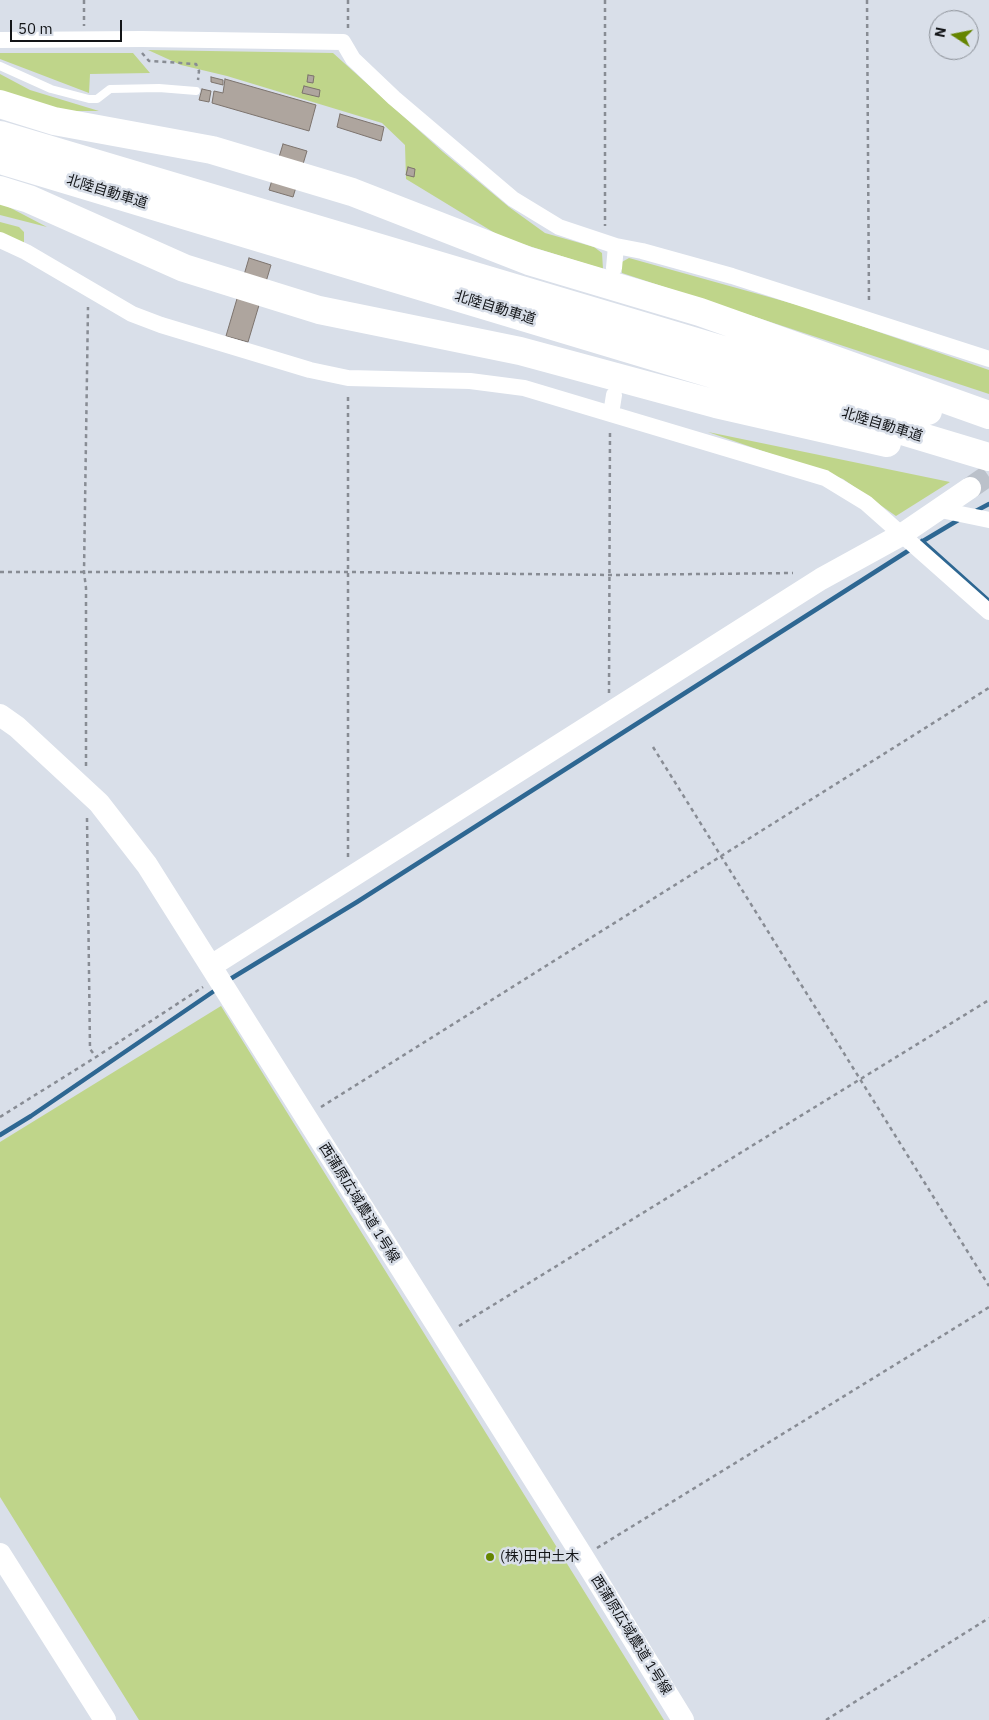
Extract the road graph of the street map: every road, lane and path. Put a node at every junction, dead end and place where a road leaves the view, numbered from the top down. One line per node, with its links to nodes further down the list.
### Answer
1 (84, 0): 7 (path)
2 (348, 0): 8 (path)
3 (605, 0): 16 (path)
4 (866, 0): 19 (path)
5 (142, 39): 7 (street); 8 (street); 10 (path)
6 (0, 40): 7 (street)
7 (84, 40)
8 (343, 42): 16 (street)
9 (0, 66): 10 (lane)
10 (196, 91)
11 (0, 104): 24 (highway)
12 (0, 135): 25 (highway, 北陸自動車道)
13 (0, 160): 26 (highway, 北陸自動車道)
14 (0, 190): 27 (highway)
15 (0, 240): 18 (street)
16 (611, 244): 17 (street); 19 (street)
17 (614, 268)
18 (94, 292): 21 (street); 33 (path)
19 (869, 320): 20 (street)
20 (989, 359)
21 (348, 378): 23 (street); 34 (path)
22 (614, 395): 23 (street)
23 (611, 414): 31 (street); 35 (path)
24 (989, 415)
25 (989, 429)
26 (989, 457)
27 (989, 465)
28 (970, 488): 29 (street)
29 (936, 509): 30 (street); 31 (street)
30 (989, 520)
31 (901, 536): 36 (street); 37 (street)
32 (0, 572): 33 (path)
33 (84, 572): 34 (path); 42 (path)
34 (348, 572): 35 (path); 44 (path)
35 (611, 575): 36 (path); 40 (path)
36 (821, 579): 40 (street)
37 (989, 612)
38 (989, 688): 43 (path)
39 (0, 715): 42 (street, 西蒲原広域農道 1号線)
40 (608, 715): 44 (street)
41 (653, 747): 43 (path)
42 (87, 793): 45 (street, 西蒲原広域農道 1号線); 47 (path)
43 (720, 856): 48 (path); 50 (path)
44 (349, 879): 45 (street)
45 (211, 966): 47 (path); 50 (street, 西蒲原広域農道 1号線)
46 (989, 1000): 48 (path)
47 (96, 1057): 49 (path)
48 (860, 1080): 51 (path); 53 (path)
49 (0, 1117)
50 (305, 1117): 53 (street, 西蒲原広域農道 1号線)
51 (989, 1286)
52 (989, 1307): 55 (path)
53 (443, 1336): 55 (street, 西蒲原広域農道 1号線)
54 (0, 1554): 58 (street)
55 (583, 1557): 57 (street, 西蒲原広域農道 1号線)
56 (989, 1618): 59 (path)
57 (673, 1716)
58 (105, 1720)
59 (826, 1720)

